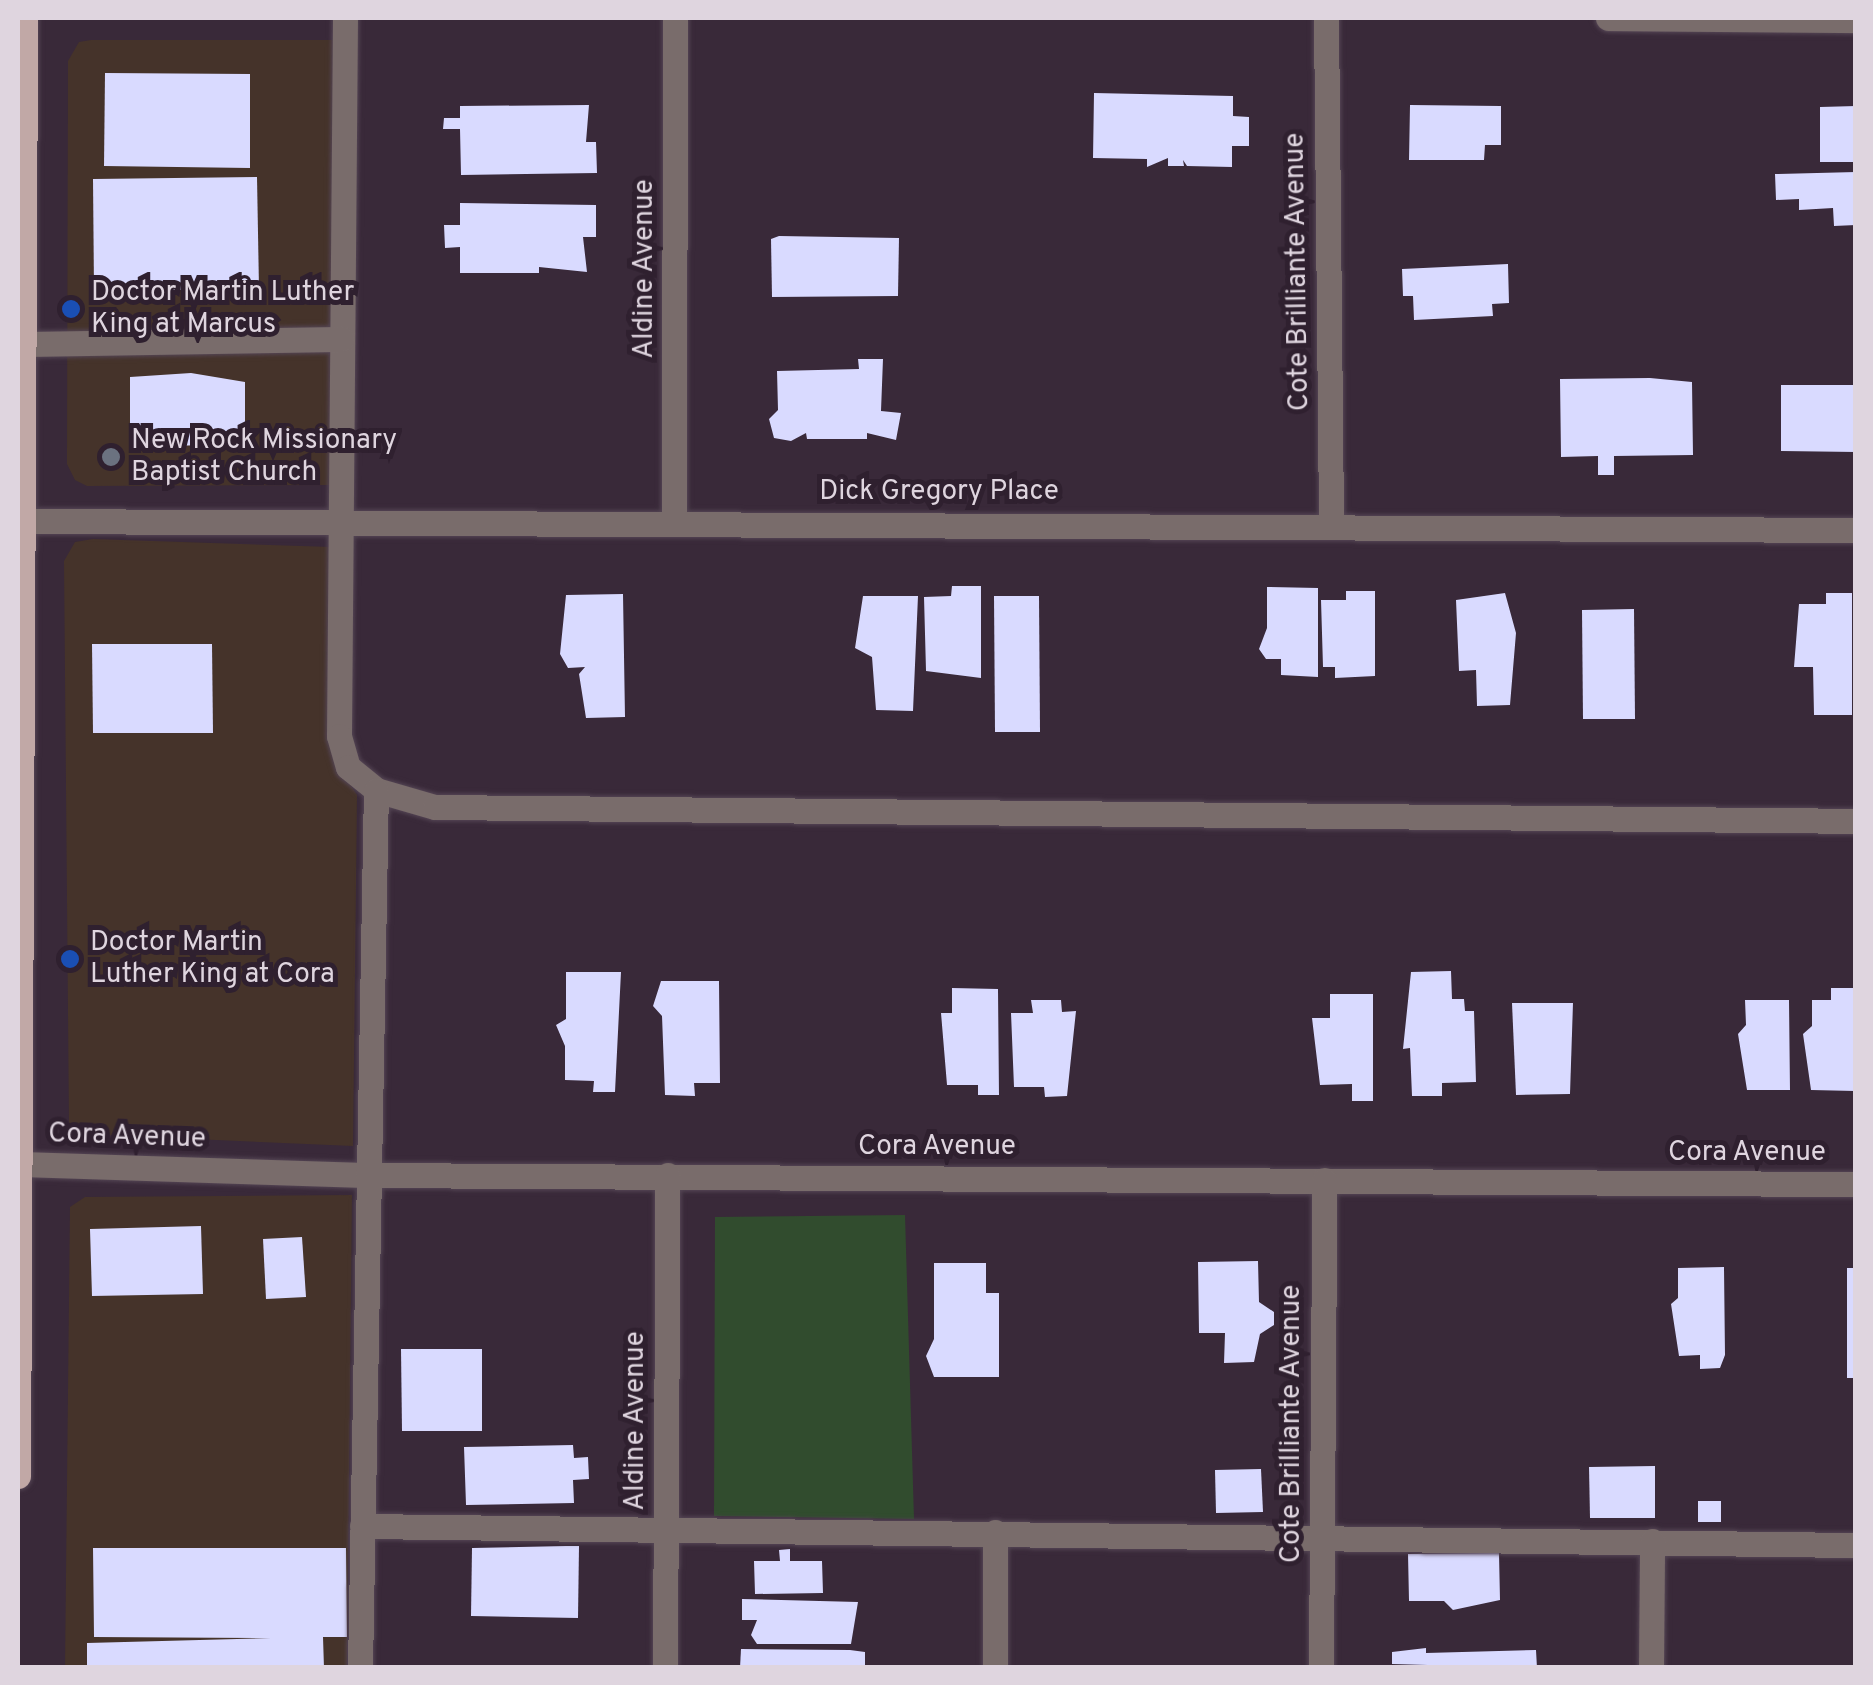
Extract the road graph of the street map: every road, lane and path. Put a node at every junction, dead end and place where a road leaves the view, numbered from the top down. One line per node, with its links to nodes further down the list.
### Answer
1 (24, 18): 8 (main road)
2 (344, 18): 7 (street)
3 (675, 18): 11 (street, Aldine Avenue)
4 (1326, 18): 13 (street, Cote Brilliante Avenue)
5 (1608, 18): 6 (street)
6 (1856, 20)
7 (342, 339): 8 (street); 10 (street)
8 (23, 344): 9 (main road)
9 (20, 459): 12 (main road)
10 (341, 520): 11 (street, Dick Gregory Place); 12 (street, Dick Gregory Place); 15 (street)
11 (674, 520): 13 (street, Dick Gregory Place)
12 (22, 521): 17 (main road)
13 (1330, 525): 14 (street, Dick Gregory Place)
14 (1856, 530)
15 (376, 790): 16 (street); 18 (street)
16 (1856, 821)
17 (18, 1164): 18 (street, Cora Avenue); 22 (main road)
18 (368, 1175): 19 (street, Cora Avenue); 23 (street)
19 (668, 1175): 20 (street, Cora Avenue); 24 (street, Aldine Avenue)
20 (1324, 1180): 21 (street, Cora Avenue); 26 (street, Cote Brilliante Avenue)
21 (1856, 1184)
22 (18, 1476)
23 (362, 1526): 24 (street); 29 (street)
24 (666, 1528): 25 (street); 30 (street, Aldine Avenue)
25 (995, 1532): 26 (street); 31 (street)
26 (1322, 1534): 27 (street); 32 (street, Cote Brilliante Avenue)
27 (1652, 1541): 28 (street); 33 (street)
28 (1856, 1545)
29 (360, 1668)
30 (665, 1668)
31 (995, 1668)
32 (1321, 1668)
33 (1652, 1668)

